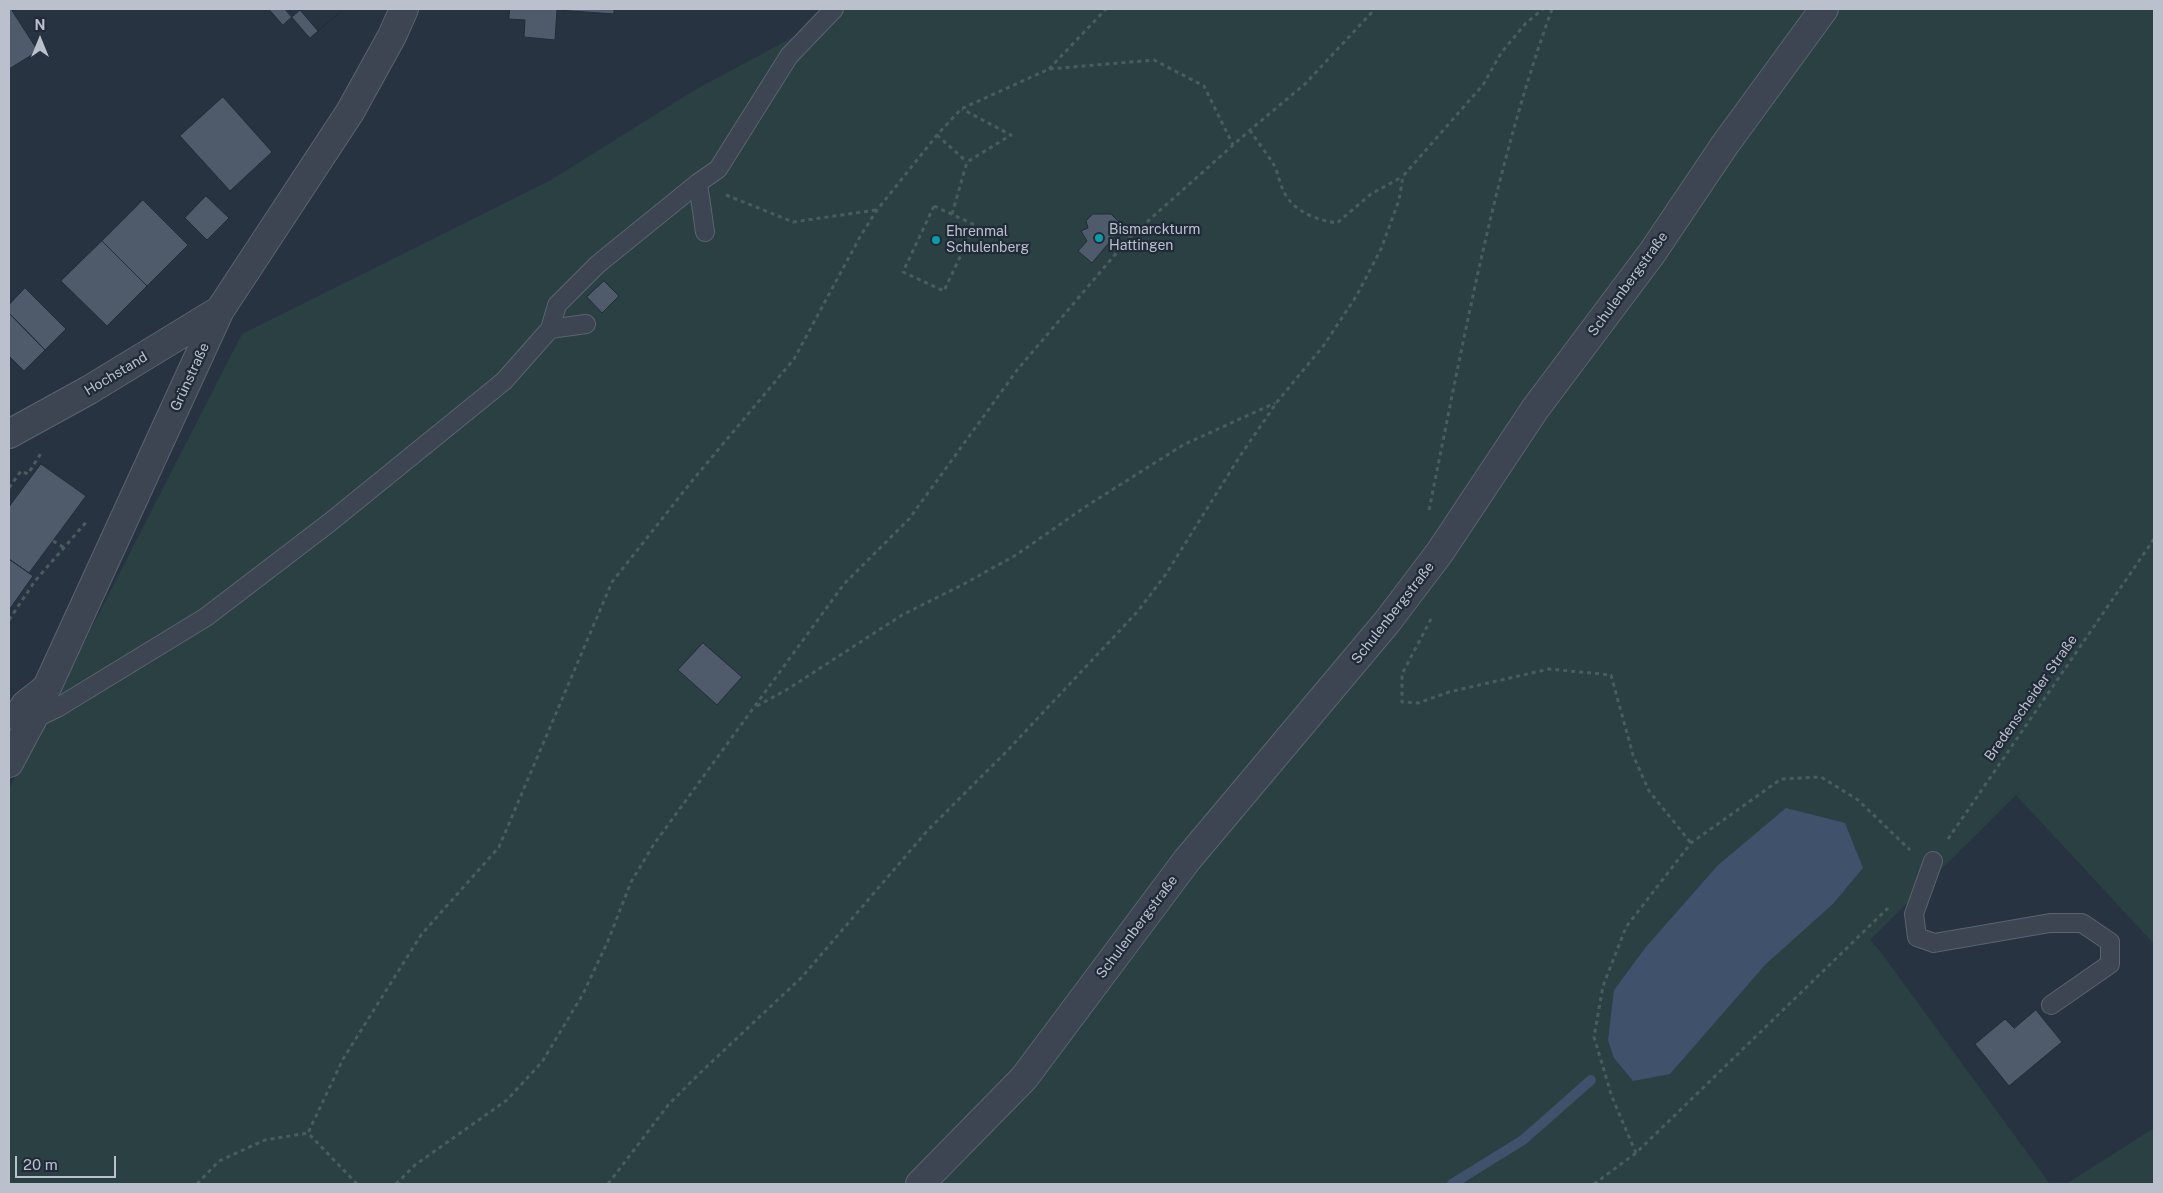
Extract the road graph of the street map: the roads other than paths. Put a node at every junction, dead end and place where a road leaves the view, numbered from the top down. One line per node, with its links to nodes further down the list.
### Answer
1 (404, 9): 6 (street, Grünstraße)
2 (834, 9): 4 (lane)
3 (1824, 9): 14 (street, Schulenbergstraße)
4 (698, 183): 5 (lane); 8 (lane)
5 (705, 232)
6 (220, 310): 9 (street, Hochstand); 10 (street, Grünstraße)
7 (586, 324): 8 (lane)
8 (550, 329): 10 (lane)
9 (9, 434)
10 (21, 720): 11 (street, Grünstraße)
11 (9, 762)
12 (1930, 865): 13 (lane)
13 (2052, 1005)
14 (920, 1184)

